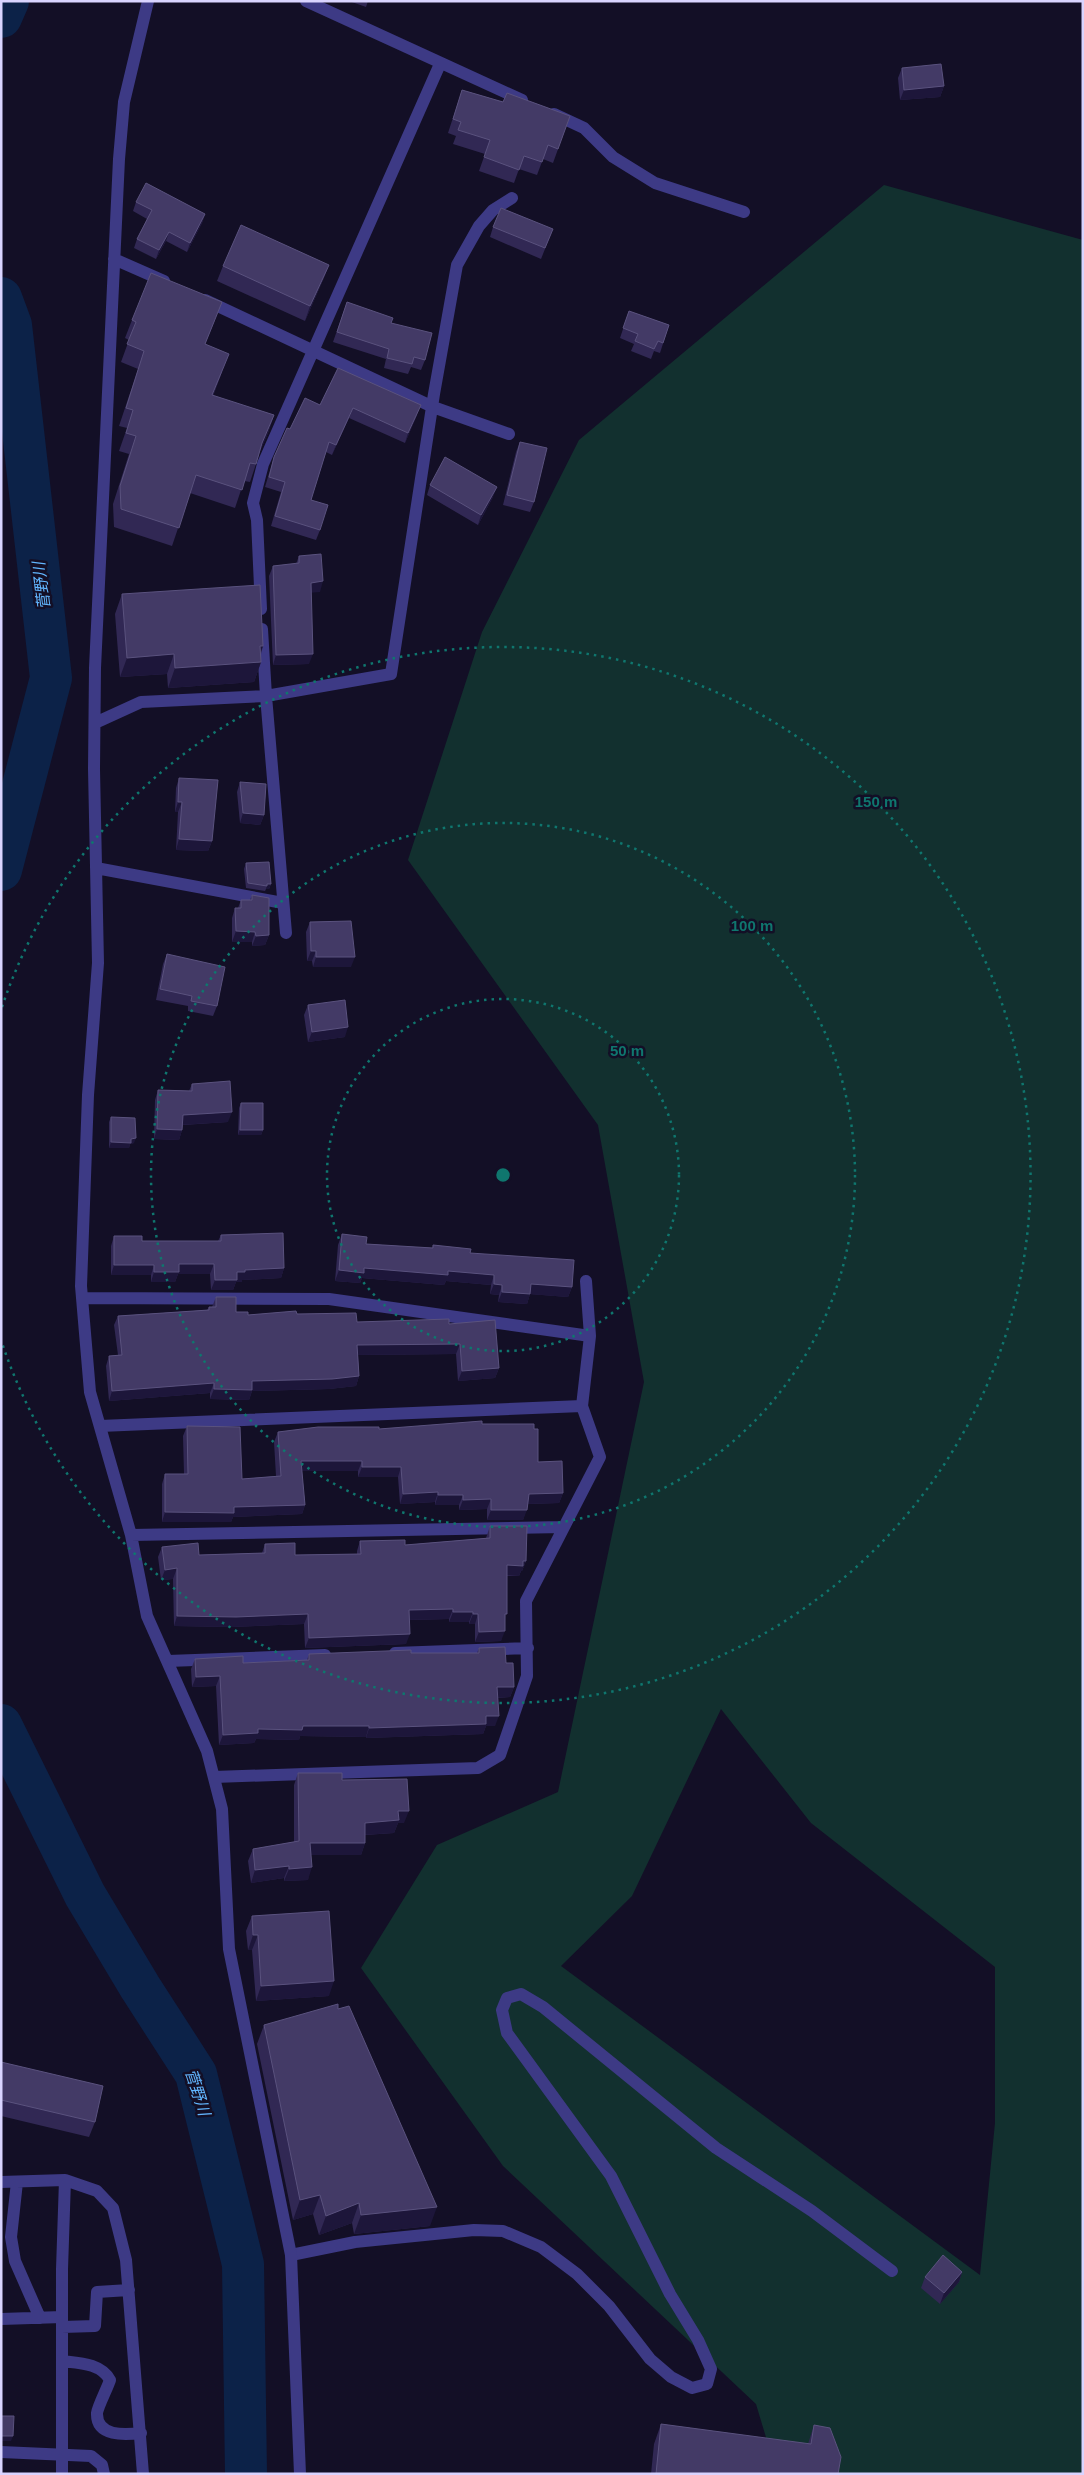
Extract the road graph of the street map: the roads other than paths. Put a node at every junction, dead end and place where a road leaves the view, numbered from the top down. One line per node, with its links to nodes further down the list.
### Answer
1 (148, 1): 6 (street)
2 (306, 1): 3 (street)
3 (440, 64): 5 (street); 9 (street)
4 (512, 198): 10 (street)
5 (744, 212)
6 (114, 259): 7 (street); 13 (street)
7 (178, 287)
8 (196, 296): 9 (street)
9 (313, 351): 10 (street); 12 (street)
10 (433, 406): 11 (street); 12 (street)
11 (509, 434)
12 (266, 696): 13 (street); 15 (street)
13 (95, 723): 14 (street)
14 (96, 868): 15 (street); 18 (street)
15 (283, 903): 16 (street)
16 (286, 933)
17 (586, 1281): 19 (street)
18 (82, 1298): 19 (street); 21 (street)
19 (590, 1336): 20 (street)
20 (582, 1406): 21 (street); 22 (street)
21 (100, 1426): 23 (street)
22 (564, 1527): 23 (street); 24 (street)
23 (130, 1535): 27 (street)
24 (528, 1648): 25 (street); 28 (street)
25 (382, 1653)
26 (343, 1655): 27 (street)
27 (168, 1661): 28 (street)
28 (214, 1777): 32 (street)
29 (65, 2180): 31 (street); 34 (street); 37 (street)
30 (1, 2182): 31 (street)
31 (16, 2182): 35 (street)
32 (290, 2255): 33 (street); 45 (street)
33 (892, 2271)
34 (128, 2290): 37 (street); 39 (street)
35 (40, 2318): 36 (street); 37 (street)
36 (1, 2320)
37 (62, 2322): 38 (street)
38 (62, 2361): 39 (street); 41 (street)
39 (140, 2433): 44 (street)
40 (1, 2452): 41 (street)
41 (62, 2454): 42 (street); 43 (street)
42 (62, 2474)
43 (104, 2474)
44 (143, 2474)
45 (300, 2474)

